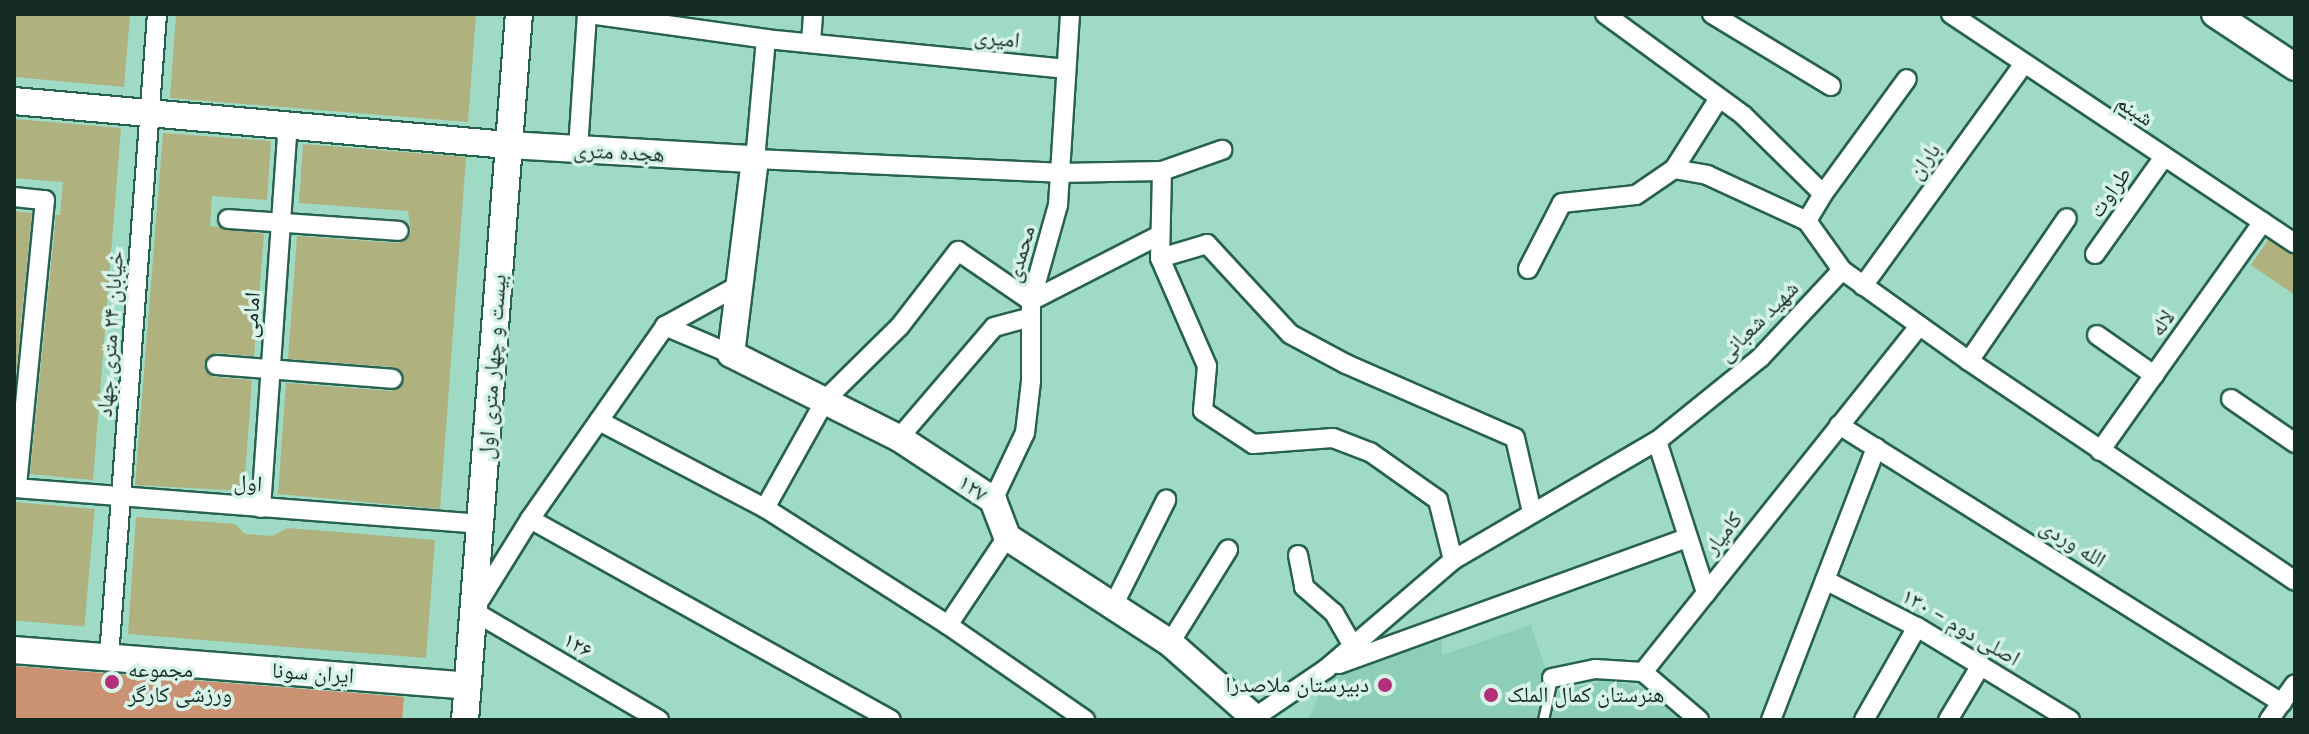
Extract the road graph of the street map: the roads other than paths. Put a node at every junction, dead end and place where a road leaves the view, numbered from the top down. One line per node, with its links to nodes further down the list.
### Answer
1 (157, 14): 19 (street, خیابان ۲۴ متری جهاد)
2 (519, 14): 21 (street, بیست و چهار متری اول)
3 (588, 14): 10 (street, امیری); 22 (street, امیری)
4 (813, 14): 11 (street)
5 (1070, 14): 14 (street, محمدی)
6 (1605, 14): 17 (street)
7 (1712, 14): 16 (street)
8 (1951, 14): 12 (street, شبنم)
9 (2228, 18): 13 (street)
10 (766, 39): 11 (street, امیری); 25 (street)
11 (811, 43): 14 (street, امیری)
12 (2023, 65): 24 (street, شبنم); 43 (street, باران)
13 (2295, 67)
14 (1066, 69): 28 (street, محمدی)
15 (1907, 79): 29 (street)
16 (1831, 86)
17 (1719, 98): 26 (street); 29 (street)
18 (14, 101): 19 (street, هجده متری)
19 (150, 113): 20 (street, هجده متری); 66 (street, خیابان ۲۴ متری جهاد)
20 (288, 125): 21 (street, هجده متری); 35 (street, امامی)
21 (509, 145): 22 (street, هجده متری); 73 (street, بیست و چهار متری اول)
22 (578, 149): 25 (street, هجده متری)
23 (1222, 150): 27 (street, هجده متری)
24 (2164, 157): 34 (street, شبنم); 39 (street, طراوت)
25 (755, 159): 28 (street, هجده متری); 44 (street)
26 (1674, 169): 33 (street); 41 (street)
27 (1162, 171): 28 (street, هجده متری); 37 (street)
28 (1059, 173): 45 (street, محمدی)
29 (1823, 194): 33 (street)
30 (14, 197): 49 (street)
31 (2067, 218): 51 (street)
32 (228, 219): 35 (street)
33 (1807, 221): 42 (street)
34 (2263, 222): 38 (street, شبنم); 54 (street, لاله)
35 (281, 223): 36 (street); 53 (street, امامی)
36 (399, 231)
37 (1160, 235): 40 (street); 45 (street)
38 (2295, 243)
39 (2095, 254)
40 (1160, 258): 71 (street); 78 (street)
41 (1528, 269)
42 (1842, 270): 43 (street); 61 (street, شهید شعبانی)
43 (1863, 286): 47 (street)
44 (736, 287): 46 (street); 50 (street)
45 (1031, 309): 56 (street); 60 (street); 67 (street, محمدی)
46 (665, 326): 50 (street); 58 (street)
47 (1919, 326): 51 (street); 59 (street, کامیار)
48 (2097, 335): 54 (street)
49 (23, 344): 65 (street)
50 (731, 354): 56 (street, ۱۲۷)
51 (1969, 361): 64 (street)
52 (216, 365): 53 (street)
53 (271, 370): 55 (street); 69 (street, امامی)
54 (2154, 375): 64 (street, لاله)
55 (392, 379)
56 (826, 399): 60 (street, ۱۲۷); 70 (street)
57 (2231, 399): 62 (street)
58 (599, 421): 70 (street); 72 (street)
59 (1839, 425): 63 (street, الله وردی); 81 (street, کامیار)
60 (899, 438): 67 (street, ۱۲۷)
61 (1657, 441): 71 (street, شهید شعبانی); 75 (street)
62 (2295, 443)
63 (1876, 448): 79 (street); 96 (street, الله وردی)
64 (2100, 451): 80 (street)
65 (16, 488): 66 (street, اول)
66 (121, 499): 69 (street, اول); 89 (street, خیابان ۲۴ متری جهاد)
67 (993, 500): 74 (street, ۱۲۷)
68 (1166, 500): 82 (street)
69 (261, 508): 73 (street, اول)
70 (765, 508): 84 (street)
71 (1532, 512): 78 (street, شهید شعبانی)
72 (530, 519): 83 (street); 100 (street)
73 (480, 524): 83 (street, بیست و چهار متری اول)
74 (1007, 537): 82 (street); 84 (street)
75 (1687, 538): 81 (street); 91 (street)
76 (1228, 550): 86 (street)
77 (1298, 555): 87 (street)
78 (1453, 560): 87 (street, شهید شعبانی)
79 (1825, 580): 85 (street, اصلی دوم - ۱۳۰); 104 (street)
80 (2295, 581)
81 (1706, 593): 92 (street, کامیار)
82 (1113, 606): 86 (street)
83 (473, 611): 95 (street, بیست و چهار متری اول); 99 (street, ۱۲۶)
84 (948, 625): 101 (street)
85 (1917, 627): 90 (street, اصلی دوم - ۱۳۰); 105 (street)
86 (1170, 643): 97 (street)
87 (1353, 646): 91 (street, شهید شعبانی)
88 (14, 650): 89 (street, ایران سونا)
89 (109, 657): 95 (street, ایران سونا)
90 (1981, 665): 106 (street); 107 (street, اصلی دوم - ۱۳۰)
91 (1326, 669): 97 (street, شهید شعبانی)
92 (1643, 672): 93 (street); 103 (street)
93 (1552, 678): 102 (lane)
94 (2295, 684): 96 (street)
95 (468, 686): 98 (street, بیست و چهار متری اول)
96 (2282, 703): 108 (street)
97 (1254, 719)
98 (465, 720)
99 (659, 720)
100 (891, 720)
101 (1085, 720)
102 (1543, 720)
103 (1699, 720)
104 (1771, 720)
105 (1864, 720)
106 (1948, 720)
107 (2070, 720)
108 (2269, 720)

